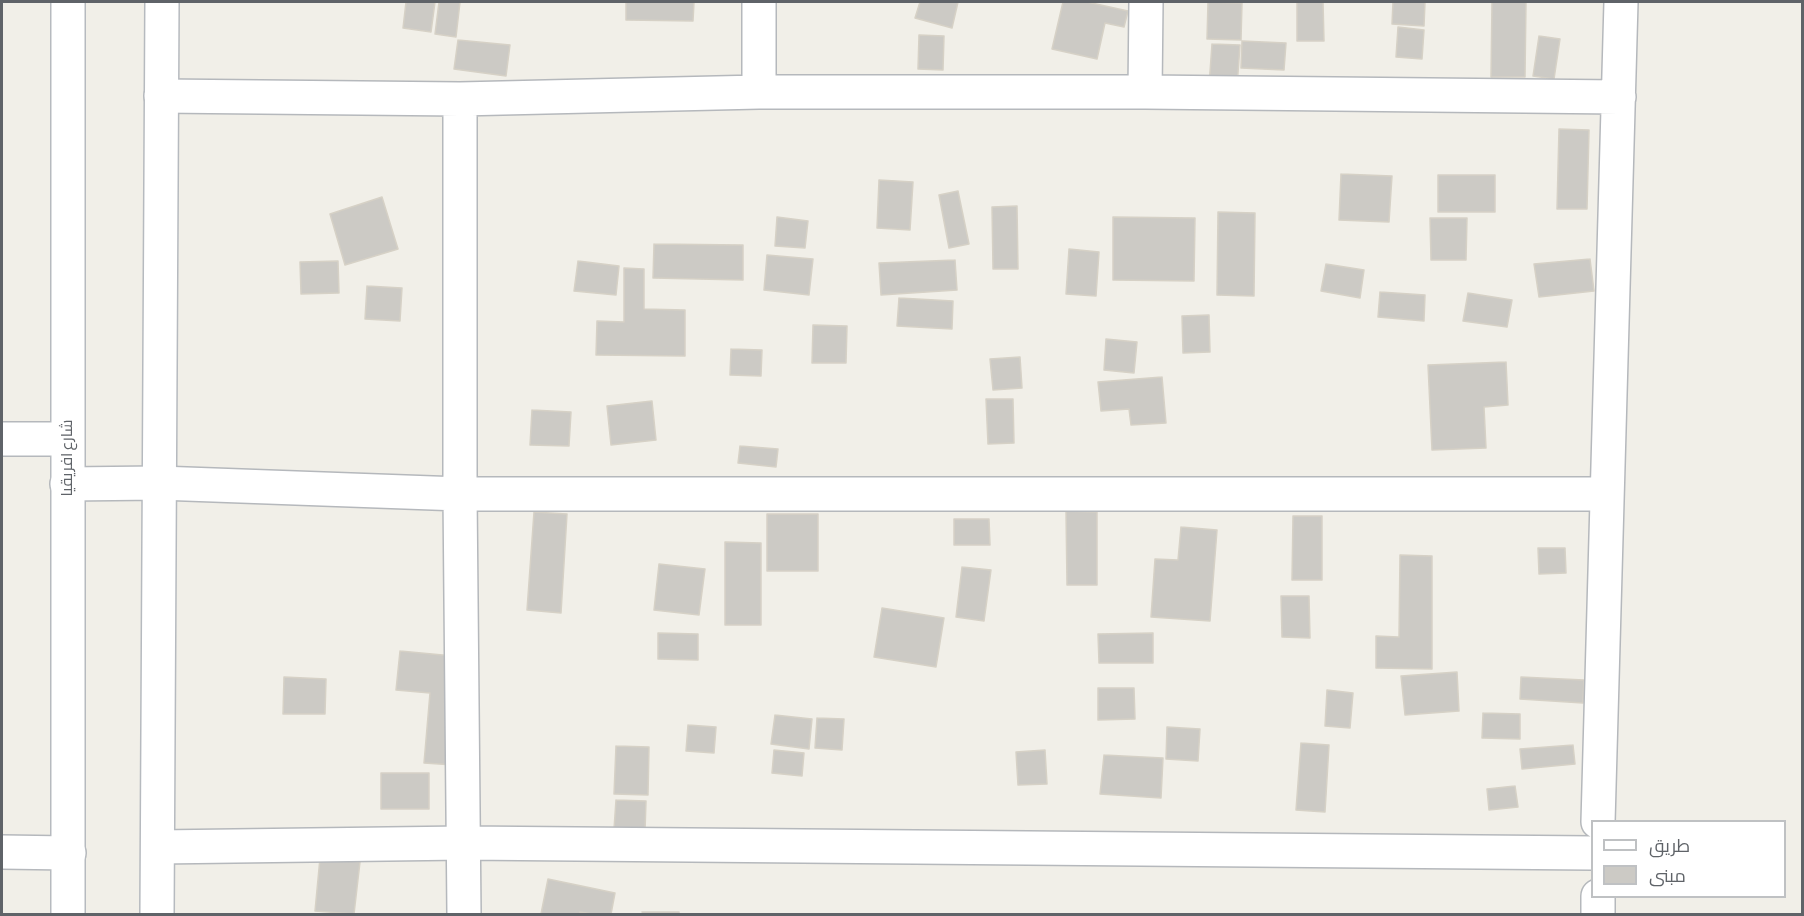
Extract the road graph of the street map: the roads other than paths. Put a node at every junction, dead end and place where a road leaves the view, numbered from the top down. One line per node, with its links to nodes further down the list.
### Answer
1 (68, 2): 12 (street, شارع افريقيا)
2 (162, 2): 8 (street)
3 (759, 2): 6 (street)
4 (1146, 2): 7 (street)
5 (1622, 2): 9 (street)
6 (759, 92): 7 (street); 10 (street)
7 (1145, 92): 9 (street)
8 (162, 96): 10 (street); 13 (street)
9 (1619, 97): 16 (street)
10 (460, 99): 15 (street)
11 (2, 439): 12 (street)
12 (67, 439): 14 (street, شارع افريقيا)
13 (159, 483): 14 (street); 15 (street); 19 (street)
14 (67, 484): 21 (street, شارع افريقيا)
15 (460, 494): 16 (street); 18 (street)
16 (1607, 494): 17 (street)
17 (1598, 820)
18 (464, 843): 19 (street); 22 (street); 26 (street)
19 (158, 848): 25 (street)
20 (2, 852): 21 (street)
21 (69, 853): 24 (street, شارع افريقيا)
22 (1591, 854)
23 (1598, 898): 27 (street)
24 (68, 915)
25 (157, 915)
26 (464, 915)
27 (1598, 915)

